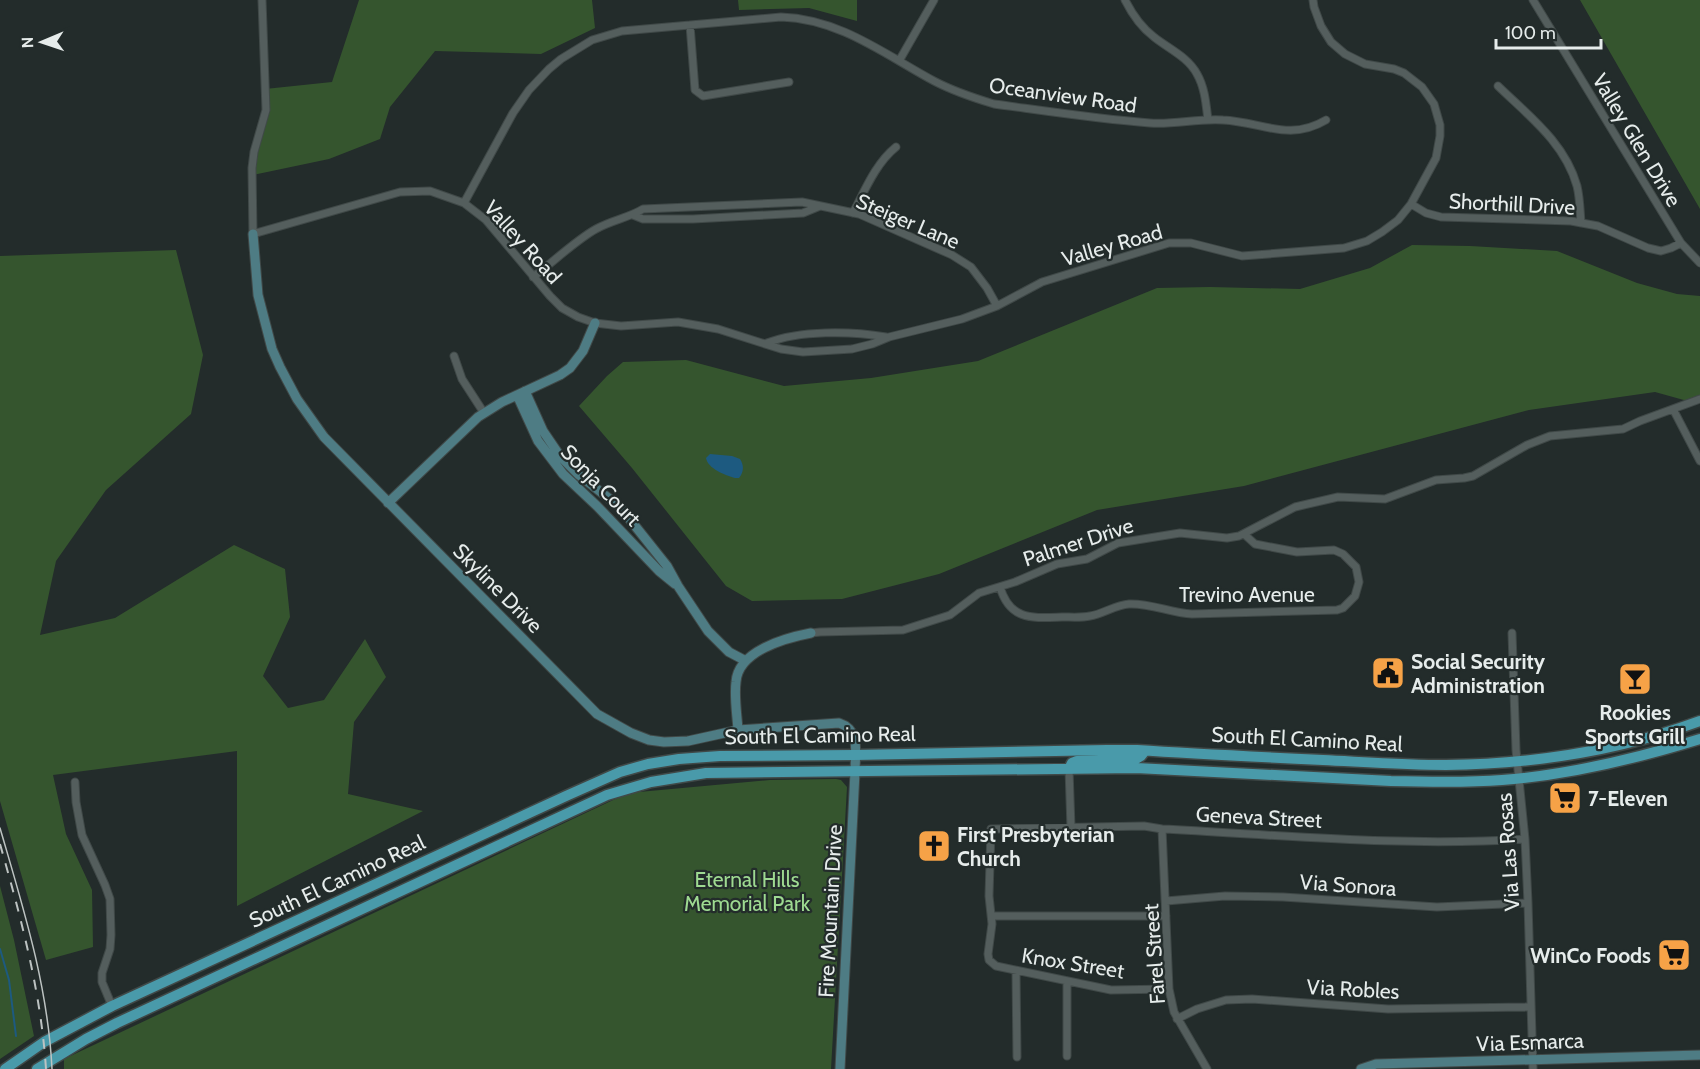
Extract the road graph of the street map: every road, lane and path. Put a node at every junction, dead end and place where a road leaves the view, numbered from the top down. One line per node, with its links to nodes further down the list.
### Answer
1 (262, 0): 19 (street)
2 (934, 0): 7 (street)
3 (1125, 0): 10 (street)
4 (1313, 0): 14 (street, Valley Road)
5 (1533, 0): 20 (street, Valley Glen Drive)
6 (690, 25): 7 (street, Oceanview Road); 8 (street); 13 (street, Oceanview Road)
7 (899, 61): 10 (street, Oceanview Road)
8 (789, 82)
9 (1498, 86): 18 (street)
10 (1208, 120): 11 (street, Oceanview Road)
11 (1326, 120)
12 (896, 147): 16 (street)
13 (464, 203): 19 (street, Valley Road); 22 (street, Valley Road)
14 (1411, 204): 18 (street, Shorthill Drive); 23 (street, Valley Road)
15 (821, 206): 16 (street, Steiger Lane); 17 (street, Steiger Lane); 17 (street, Steiger Lane)
16 (853, 213): 23 (street, Steiger Lane)
17 (633, 215): 22 (street, Steiger Lane)
18 (1581, 223): 20 (street, Shorthill Drive)
19 (253, 234): 33 (street, Skyline Drive)
20 (1680, 243): 21 (street, Valley Glen Drive)
21 (1700, 263)
22 (533, 278): 24 (street, Valley Road)
23 (997, 306): 25 (street, Valley Road)
24 (595, 323): 26 (street, Valley Road); 28 (street)
25 (889, 337): 26 (street, Valley Road); 26 (street, Valley Road)
26 (767, 344)
27 (454, 356): 31 (street)
28 (521, 393): 31 (street); 35 (street, Sonja Court); 35 (street, Sonja Court)
29 (1700, 399): 30 (street, Palmer Drive)
30 (1673, 409): 32 (street); 34 (street, Palmer Drive)
31 (484, 413): 33 (street)
32 (1700, 461)
33 (388, 503): 41 (street, Skyline Drive)
34 (1244, 534): 36 (street, Palmer Drive); 36 (street, Trevino Avenue)
35 (678, 586): 39 (street, Sonja Court)
36 (1000, 587): 37 (street, Palmer Drive)
37 (811, 633): 39 (street, Palmer Drive)
38 (1512, 633): 45 (street, Via Las Rosas)
39 (746, 661): 41 (street)
40 (1700, 721): 45 (main road, South El Camino Real)
41 (738, 730): 44 (street, Skyline Drive)
42 (1700, 739): 48 (main road, South El Camino Real)
43 (1145, 751): 44 (main road, South El Camino Real); 45 (main road, South El Camino Real); 46 (main road)
44 (855, 755): 47 (street, Fire Mountain Drive); 60 (main road, South El Camino Real)
45 (1518, 761): 48 (street, Via Las Rosas)
46 (1070, 769): 47 (main road, South El Camino Real); 48 (main road, South El Camino Real); 50 (street)
47 (855, 772): 68 (main road, South El Camino Real); 69 (street, Fire Mountain Drive)
48 (1520, 778): 52 (street, Via Las Rosas)
49 (75, 782): 60 (street)
50 (1071, 828): 51 (street, Geneva Street); 55 (street, Geneva Street)
51 (1162, 829): 52 (street, Geneva Street); 53 (street, Farel Street)
52 (1525, 839): 54 (street, Via Las Rosas)
53 (1166, 901): 54 (street, Via Sonora); 56 (street, Farel Street)
54 (1528, 903): 61 (street, Via Las Rosas)
55 (992, 916): 56 (street); 57 (street)
56 (1166, 916): 59 (street, Farel Street)
57 (1012, 970): 58 (street, Knox Street); 65 (street)
58 (1066, 981): 59 (street, Knox Street); 64 (street)
59 (1169, 988): 62 (street, Farel Street)
60 (112, 1006): 67 (main road, South El Camino Real)
61 (1532, 1007): 62 (street, Via Robles); 66 (street, Via Las Rosas)
62 (1177, 1019): 70 (street, Farel Street)
63 (1700, 1055): 66 (street, Via Esmarca)
64 (1067, 1056)
65 (1017, 1057)
66 (1533, 1065): 71 (street, Via Esmarca)
67 (5, 1069)
68 (37, 1069)
69 (840, 1069)
70 (1207, 1069)
71 (1361, 1069)

